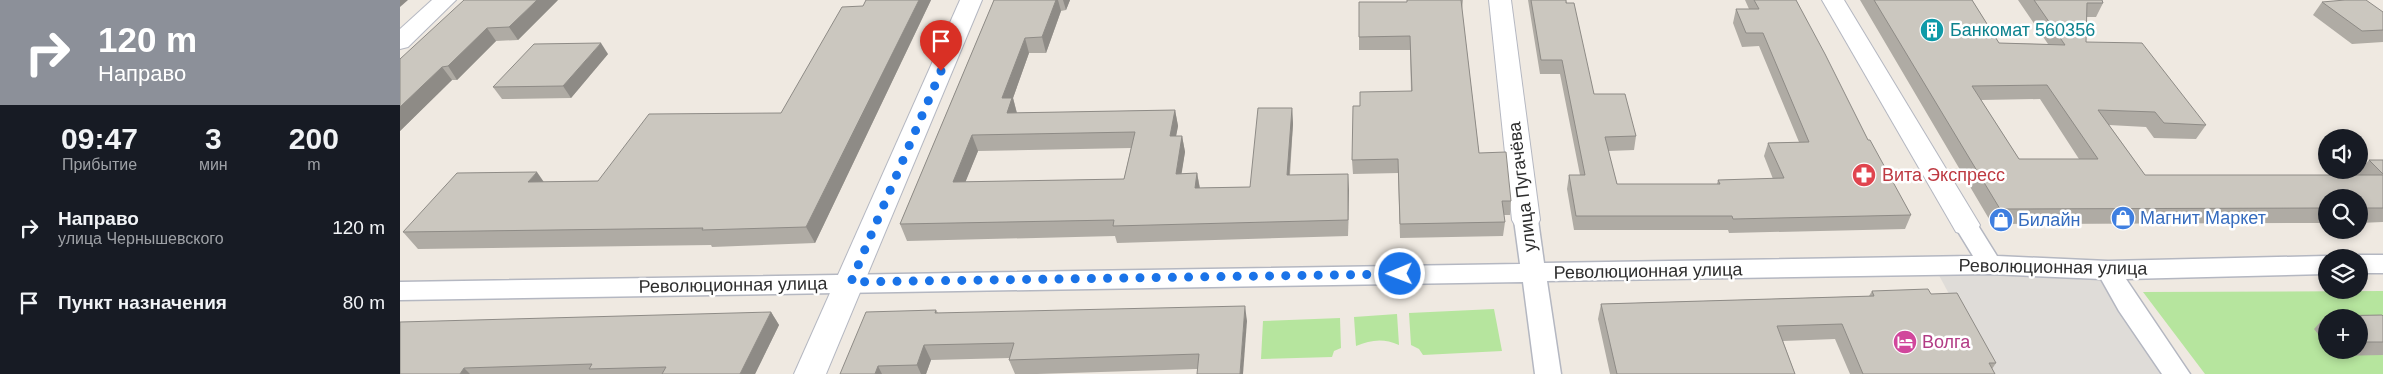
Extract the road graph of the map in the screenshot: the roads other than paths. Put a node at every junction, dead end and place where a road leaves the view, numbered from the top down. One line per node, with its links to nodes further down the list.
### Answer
1 (445, 0): 5 (street)
2 (971, 0): 14 (street)
3 (1500, 0): 6 (street, улица Пугачёва)
4 (1833, 0): 7 (street)
5 (400, 42)
6 (1526, 220): 13 (street, улица Пугачёва)
7 (1966, 225): 10 (street)
8 (2368, 264): 9 (street)
9 (2383, 264)
10 (1990, 265): 12 (street, Революционная улица); 13 (street, Революционная улица)
11 (2318, 265): 12 (street, Революционная улица)
12 (2108, 270): 18 (street)
13 (1532, 272): 14 (street, Революционная улица); 17 (street, улица Пугачёва)
14 (851, 282): 15 (street, Революционная улица); 16 (street)
15 (400, 291)
16 (810, 374)
17 (1548, 374)
18 (2177, 374)

